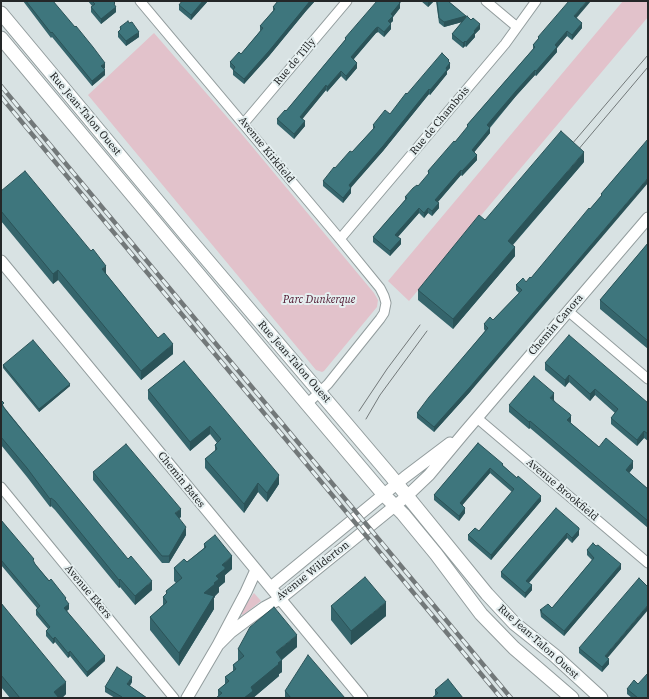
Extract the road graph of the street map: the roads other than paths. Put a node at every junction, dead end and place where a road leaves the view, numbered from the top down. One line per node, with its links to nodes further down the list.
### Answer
1 (347, 1): 8 (street, Rue de Tilly)
2 (486, 1): 6 (street)
3 (536, 1): 6 (street, Rue de Chambois)
4 (146, 3): 8 (street, Avenue Kirkfield)
5 (1, 13): 14 (main road, Rue Jean-Talon Ouest)
6 (516, 27): 10 (street, Rue de Chambois)
7 (1, 38): 15 (main road, Rue Jean-Talon Ouest)
8 (244, 123): 10 (street, Avenue Kirkfield)
9 (648, 218): 12 (street, Chemin Canora)
10 (340, 239): 14 (street, Avenue Kirkfield)
11 (1, 261): 24 (street, Chemin Bates)
12 (568, 311): 13 (street); 16 (street, Chemin Canora)
13 (648, 379)
14 (320, 392): 15 (street); 18 (main road, Rue Jean-Talon Ouest)
15 (307, 404): 20 (main road, Rue Jean-Talon Ouest)
16 (477, 418): 17 (street, Chemin Canora); 23 (street, Avenue Brookfield)
17 (464, 433): 18 (street, Chemin Canora); 21 (street, Chemin Canora)
18 (397, 484): 20 (street, Avenue Wilderton); 21 (main road, Rue Jean-Talon Ouest)
19 (1, 487): 28 (street, Avenue Ekers)
20 (384, 495): 22 (main road, Rue Jean-Talon Ouest); 25 (street, Avenue Wilderton)
21 (407, 496): 22 (street, Avenue Wilderton); 32 (main road, Rue Jean-Talon Ouest)
22 (394, 505): 26 (street, Avenue Wilderton); 31 (main road, Rue Jean-Talon Ouest)
23 (648, 563)
24 (256, 570): 25 (street, Chemin Bates); 27 (street, Avenue Wilderton)
25 (271, 587): 26 (street, Chemin Bates)
26 (280, 599): 27 (street, Avenue Wilderton); 30 (street, Chemin Bates)
27 (218, 646): 29 (street, Avenue Wilderton)
28 (174, 698)
29 (187, 698)
30 (362, 698)
31 (572, 698)
32 (601, 698)

